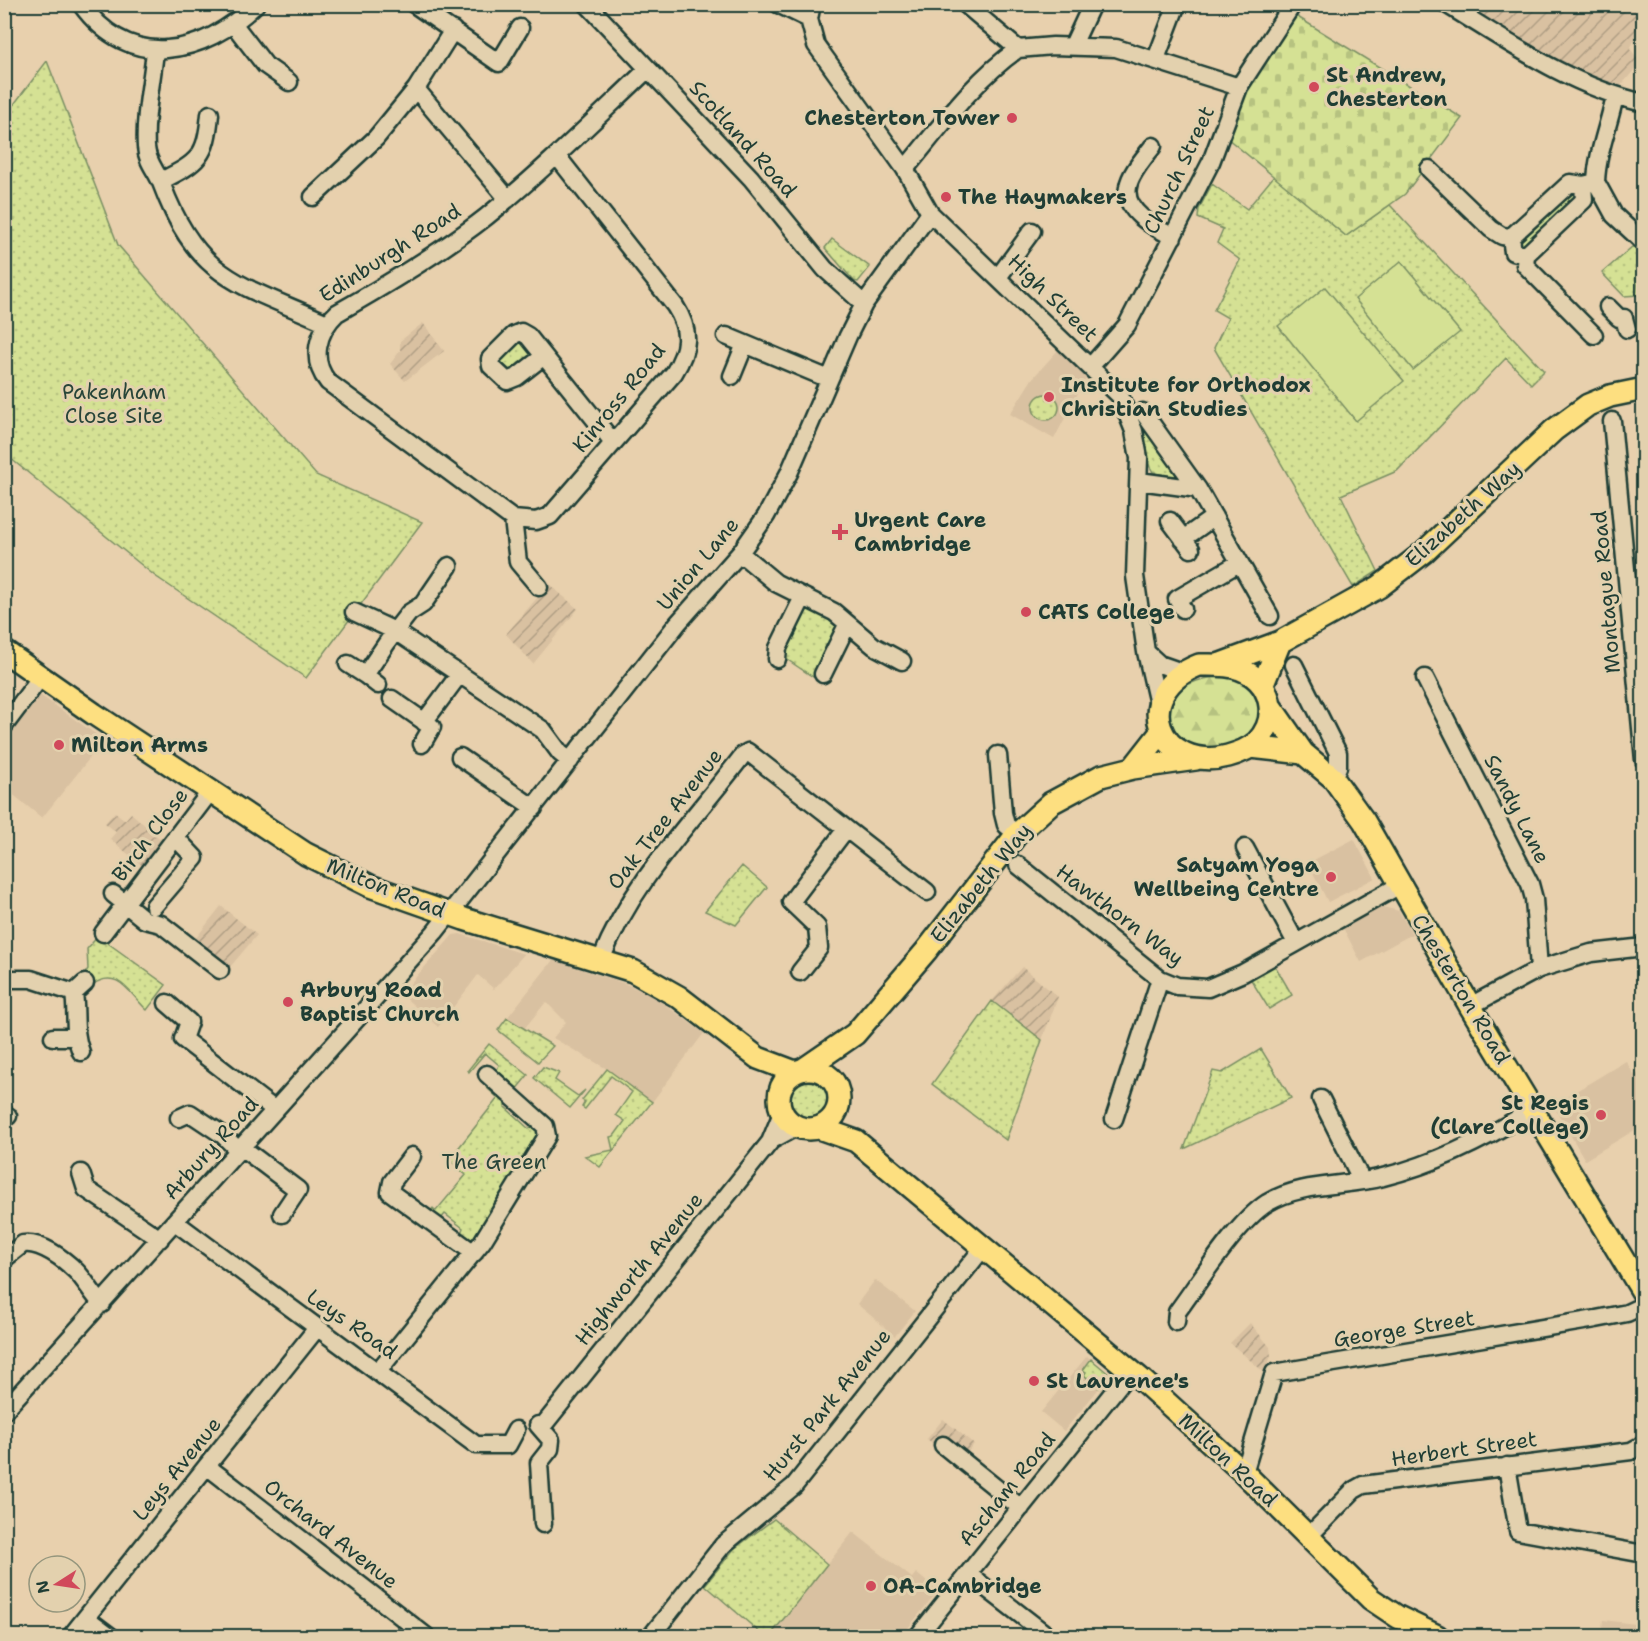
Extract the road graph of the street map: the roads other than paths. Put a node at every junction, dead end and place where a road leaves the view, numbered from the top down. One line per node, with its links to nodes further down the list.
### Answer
1 (256, 4): 12 (street)
2 (414, 4): 14 (street)
3 (586, 4): 19 (street, Scotland Road)
4 (778, 4): 11 (street, High Street)
5 (965, 4): 16 (street)
6 (1092, 4): 15 (street)
7 (1177, 4): 18 (street)
8 (1293, 4): 21 (street)
9 (1446, 4): 23 (street)
10 (87, 7): 17 (street)
11 (811, 12): 28 (street, High Street)
12 (235, 26): 17 (street); 20 (street)
13 (520, 28): 14 (street)
14 (453, 30): 22 (street)
15 (1073, 45): 16 (street, Church Street); 18 (street, Church Street)
16 (1018, 49): 28 (street)
17 (155, 51): 30 (street, Edinburgh Road)
18 (1156, 59): 21 (street, Church Street)
19 (648, 69): 27 (street, Edinburgh Road); 41 (street, Scotland Road)
20 (288, 82)
21 (1239, 87): 36 (street, Church Street)
22 (416, 89): 32 (street); 33 (street)
23 (1615, 96): 24 (street); 31 (street)
24 (1644, 103)
25 (210, 114): 30 (street)
26 (1153, 146): 36 (street)
27 (557, 156): 33 (street, Edinburgh Road); 55 (street, Kinross Road)
28 (905, 169): 34 (street, High Street)
29 (1429, 170): 37 (street)
30 (161, 181): 43 (street, Edinburgh Road)
31 (1590, 184): 37 (street); 38 (street); 39 (street)
32 (313, 197)
33 (508, 199): 43 (street, Edinburgh Road)
34 (930, 213): 40 (street, High Street); 41 (street, Union Lane)
35 (1032, 231): 40 (street)
36 (1173, 237): 49 (street, Church Street)
37 (1511, 237): 39 (street)
38 (1644, 243)
39 (1526, 255): 45 (street)
40 (999, 276): 49 (street, High Street)
41 (864, 304): 51 (street, Union Lane)
42 (1608, 307): 44 (street)
43 (327, 322): 59 (street)
44 (1644, 327)
45 (1593, 335)
46 (726, 336): 47 (street)
47 (745, 344): 50 (street); 51 (street)
48 (544, 356): 55 (street)
49 (1091, 366): 56 (street, High Street)
50 (732, 376)
51 (829, 379): 61 (street, Union Lane)
52 (1644, 389): 71 (main road, Elizabeth Way)
53 (1143, 412): 57 (street)
54 (1612, 421): 97 (street, Montague Road)
55 (613, 442): 59 (street, Kinross Road)
56 (1139, 482): 57 (street); 73 (street, High Street)
57 (1198, 489): 58 (street)
58 (1214, 517): 60 (street); 62 (street)
59 (513, 519): 64 (street)
60 (1170, 522)
61 (740, 553): 65 (street); 98 (street, Union Lane)
62 (1239, 563): 66 (street); 68 (street)
63 (449, 566): 70 (street)
64 (540, 586)
65 (803, 597): 69 (street); 74 (street)
66 (1183, 609)
67 (354, 612): 70 (street)
68 (1270, 616)
69 (846, 625): 75 (street); 80 (street)
70 (395, 631): 76 (street); 81 (street)
71 (1280, 642): 77 (main road, Elizabeth Way); 84 (main road)
72 (4, 651): 82 (main road, Milton Road)
73 (1146, 652): 79 (street); 86 (street, High Street)
74 (777, 659)
75 (902, 661)
76 (348, 664)
77 (1218, 665): 79 (main road); 84 (main road)
78 (1294, 665): 100 (street)
79 (1182, 672): 86 (main road)
80 (823, 674)
81 (459, 675): 88 (street); 98 (street)
82 (40, 678): 89 (street); 101 (main road, Milton Road)
83 (1425, 678): 117 (street, Sandy Lane)
84 (1263, 684): 87 (main road)
85 (392, 699): 88 (street)
86 (1158, 704): 90 (main road)
87 (1271, 707): 92 (main road); 93 (main road, Chesterton Road)
88 (424, 722): 91 (street)
89 (4, 726)
90 (1162, 731): 96 (main road); 99 (main road)
91 (422, 744)
92 (1251, 747): 93 (main road); 96 (main road)
93 (1303, 753): 100 (main road, Chesterton Road)
94 (998, 755): 104 (street)
95 (460, 757): 102 (street)
96 (1196, 759): 99 (main road, Elizabeth Way)
97 (1644, 760)
98 (570, 761): 102 (street, Union Lane)
99 (1133, 768): 104 (main road, Elizabeth Way)
100 (1333, 778): 108 (main road, Chesterton Road)
101 (210, 792): 105 (street, Birch Close); 112 (main road, Milton Road)
102 (534, 808): 112 (street, Union Lane)
103 (846, 829): 109 (street, Oak Tree Avenue); 116 (street, Oak Tree Avenue); 119 (street)
104 (1017, 834): 124 (main road, Elizabeth Way)
105 (177, 839): 110 (street, Birch Close); 111 (street)
106 (1245, 849): 114 (street)
107 (1018, 865): 121 (street, Hawthorn Way)
108 (1400, 885): 114 (street, Hawthorn Way); 123 (main road, Chesterton Road)
109 (927, 892)
110 (119, 899): 113 (street, Birch Close); 118 (street)
111 (153, 906)
112 (450, 914): 116 (main road, Milton Road); 133 (street, Arbury Road)
113 (103, 933)
114 (1296, 943): 121 (street, Hawthorn Way)
115 (1644, 947): 117 (street)
116 (601, 960): 126 (main road, Milton Road)
117 (1539, 969): 123 (street)
118 (220, 970)
119 (800, 972)
120 (4, 979): 125 (street)
121 (1160, 980): 136 (street)
122 (167, 1003): 133 (street)
123 (1470, 1006): 132 (main road, Chesterton Road)
124 (855, 1034): 127 (main road, Elizabeth Way); 129 (main road, Elizabeth Way)
125 (53, 1037)
126 (758, 1058): 127 (main road, Milton Road); 134 (main road, Milton Road)
127 (799, 1070): 129 (main road); 134 (main road)
128 (487, 1074): 147 (street)
129 (836, 1085): 131 (main road)
130 (1321, 1099): 142 (street)
131 (838, 1108): 137 (main road); 138 (main road, Milton Road)
132 (1533, 1109): 142 (street); 149 (main road, Chesterton Road)
133 (275, 1110): 139 (street, Arbury Road)
134 (786, 1112): 137 (main road); 164 (street, Highworth Avenue)
135 (179, 1118): 139 (street)
136 (1114, 1119)
137 (819, 1128): 138 (main road, Milton Road)
138 (856, 1141): 146 (main road, Milton Road)
139 (240, 1149): 143 (street); 144 (street, Arbury Road)
140 (412, 1156): 147 (street)
141 (81, 1173): 145 (street)
142 (1362, 1181): 152 (street)
143 (282, 1214)
144 (176, 1222): 145 (street, Arbury Road); 153 (street, Leys Road)
145 (160, 1239): 150 (street, Arbury Road)
146 (982, 1248): 155 (main road, Milton Road); 172 (street, Hurst Park Avenue)
147 (474, 1253): 154 (street)
148 (4, 1259): 150 (street)
149 (1644, 1294)
150 (102, 1304): 156 (street, Arbury Road)
151 (1644, 1305): 162 (street, George Street)
152 (1176, 1322)
153 (317, 1328): 154 (street, Leys Road); 161 (street, Leys Avenue)
154 (379, 1370): 157 (street, Leys Road)
155 (1131, 1370): 162 (main road, Milton Road); 163 (street, Ascham Road)
156 (4, 1411)
157 (512, 1444)
158 (1644, 1444): 160 (street, Herbert Street)
159 (943, 1445): 163 (street)
160 (1507, 1466): 165 (street, Herbert Street); 166 (street)
161 (208, 1467): 168 (street, Leys Avenue); 171 (street, Orchard Avenue)
162 (1244, 1473): 165 (main road, Milton Road)
163 (1021, 1508): 167 (street, Ascham Road)
164 (543, 1524)
165 (1308, 1537): 175 (main road, Milton Road)
166 (1644, 1554)
167 (968, 1574): 173 (street, Ascham Road); 174 (street)
168 (86, 1618): 169 (street, Leys Avenue); 170 (street)
169 (71, 1636)
170 (110, 1636)
171 (426, 1636)
172 (651, 1636)
173 (918, 1636)
174 (1048, 1636)
175 (1434, 1636)

